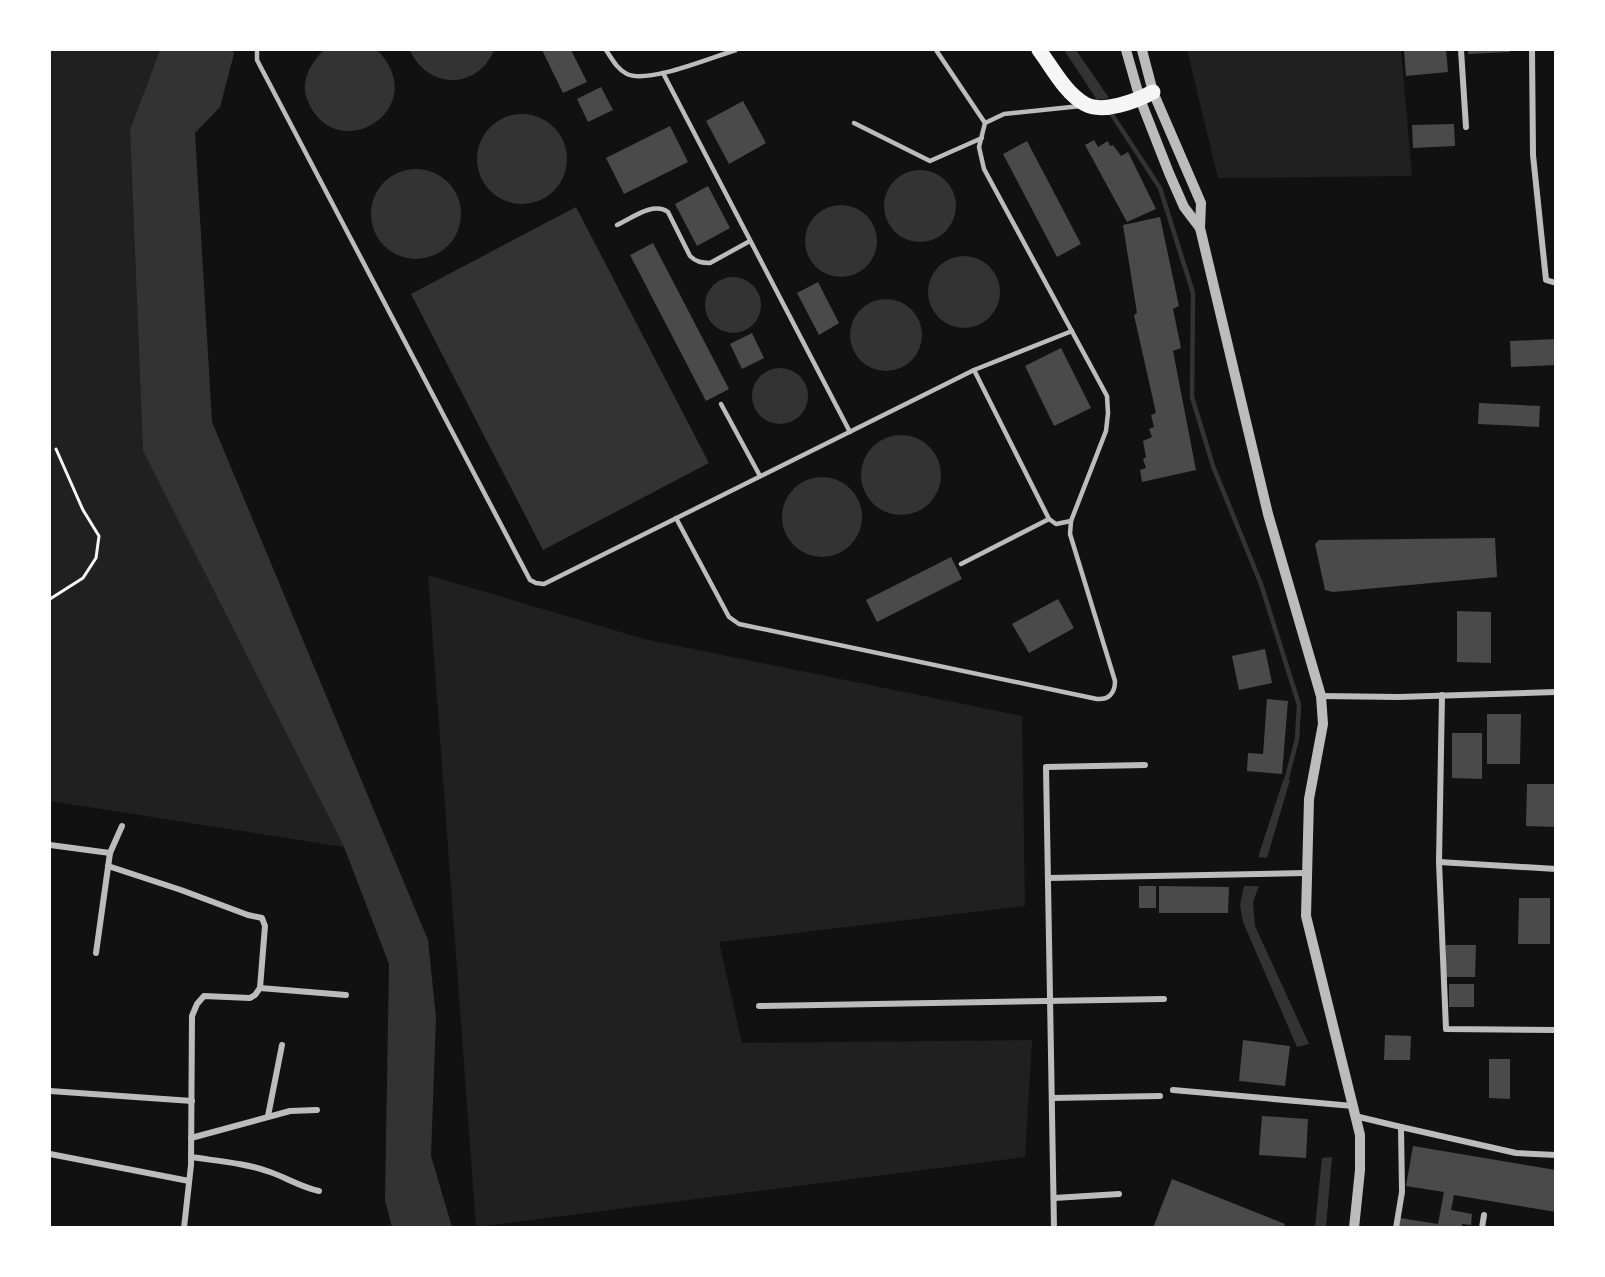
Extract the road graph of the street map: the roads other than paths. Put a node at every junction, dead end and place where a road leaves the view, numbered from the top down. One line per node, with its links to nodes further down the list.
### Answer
1 (258, 50): 26 (lane)
2 (606, 50): 10 (lane)
3 (736, 50): 10 (lane)
4 (936, 50): 14 (lane)
5 (1039, 50): 12 (main road)
6 (1126, 50): 11 (street)
7 (1143, 50): 11 (street)
8 (1461, 50): 15 (street)
9 (1532, 50): 20 (street)
10 (663, 73): 19 (lane)
11 (1146, 95): 12 (main road); 18 (street); 18 (street)
12 (1087, 105): 14 (lane)
13 (854, 123): 16 (lane)
14 (985, 123): 16 (lane)
15 (1466, 127)
16 (982, 138): 21 (lane)
17 (617, 225): 19 (lane)
18 (1200, 228): 32 (street)
19 (750, 240): 24 (lane)
20 (1556, 284)
21 (1072, 331): 22 (lane); 28 (lane)
22 (974, 370): 24 (lane); 27 (lane)
23 (721, 404): 25 (lane)
24 (850, 432): 25 (lane)
25 (760, 476): 26 (lane)
26 (676, 518): 28 (lane)
27 (1049, 519): 28 (lane); 29 (lane)
28 (1071, 521)
29 (961, 564)
30 (1556, 692): 31 (street)
31 (1442, 695): 32 (street); 37 (street)
32 (1321, 696): 40 (street)
33 (1145, 765): 41 (street)
34 (122, 826): 36 (street)
35 (50, 845): 36 (street)
36 (110, 853): 38 (street)
37 (1439, 862): 39 (street); 48 (street)
38 (108, 866): 42 (street); 43 (street)
39 (1556, 869)
40 (1306, 873): 41 (street); 56 (street)
41 (1048, 878): 46 (street)
42 (96, 953)
43 (260, 988): 44 (street); 54 (street)
44 (346, 995)
45 (1164, 999): 46 (street)
46 (1050, 1001): 47 (street); 53 (street)
47 (759, 1006)
48 (1556, 1030)
49 (282, 1045): 57 (street)
50 (1173, 1090): 56 (street)
51 (50, 1091): 54 (street)
52 (1160, 1096): 53 (street)
53 (1052, 1098): 66 (street)
54 (192, 1101): 59 (street)
55 (317, 1110): 57 (street)
56 (1354, 1111): 58 (street); 70 (street)
57 (268, 1116): 59 (street)
58 (1401, 1126): 61 (street); 71 (street)
59 (191, 1138): 62 (street)
60 (50, 1154): 63 (street)
61 (1556, 1155)
62 (191, 1157): 63 (street); 64 (street)
63 (189, 1181): 68 (street)
64 (319, 1191)
65 (1119, 1194): 66 (street)
66 (1054, 1198): 69 (street)
67 (1484, 1215): 72 (street)
68 (184, 1227)
69 (1054, 1227)
70 (1354, 1227)
71 (1396, 1227)
72 (1482, 1227)

